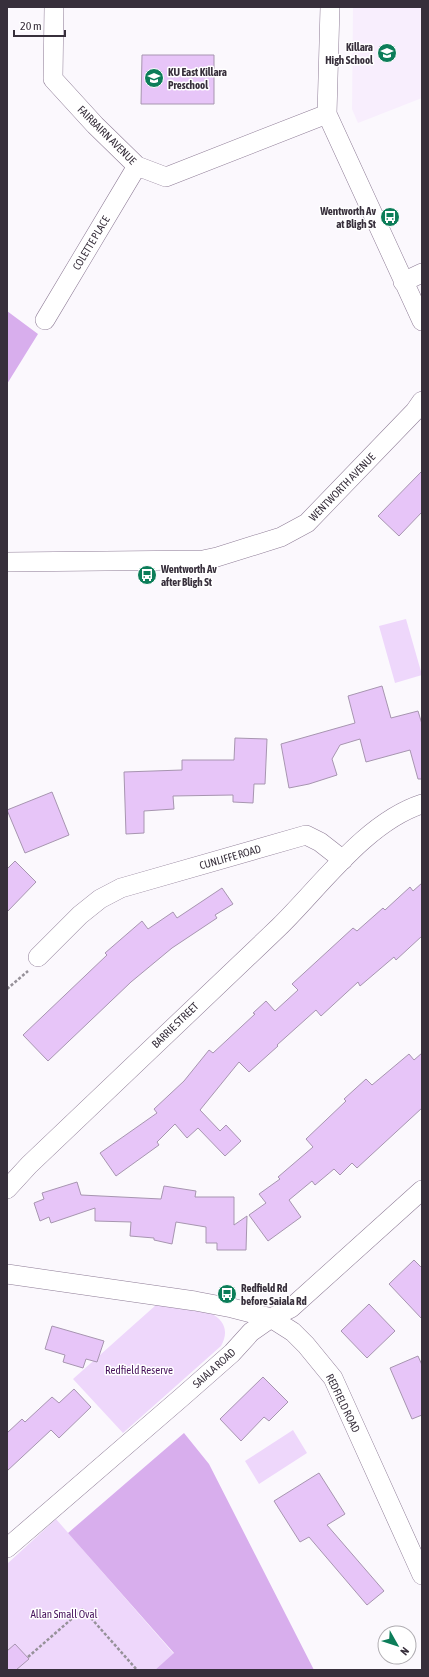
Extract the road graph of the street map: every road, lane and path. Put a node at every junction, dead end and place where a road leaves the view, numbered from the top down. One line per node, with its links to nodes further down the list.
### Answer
1 (54, 7): 4 (street, FAIRBAIRN AVENUE)
2 (330, 7): 3 (street)
3 (327, 114): 4 (street, FAIRBAIRN AVENUE); 6 (street)
4 (137, 166): 7 (street, COLETTE PLACE)
5 (422, 273): 6 (street)
6 (403, 282): 8 (street)
7 (45, 320)
8 (422, 321)
9 (422, 401): 10 (street, WENTWORTH AVENUE)
10 (7, 562)
11 (422, 804): 12 (street)
12 (343, 860): 13 (street, CUNLIFFE ROAD); 16 (street, BARRIE STREET)
13 (38, 956)
14 (28, 972): 15 (path)
15 (7, 989)
16 (7, 1189)
17 (422, 1190): 19 (street, SAIALA ROAD)
18 (7, 1274): 19 (street, REDFIELD ROAD)
19 (272, 1318): 20 (street, SAIALA ROAD); 21 (street, REDFIELD ROAD)
20 (7, 1548)
21 (422, 1572)
22 (28, 1657): 23 (path)
23 (137, 1670)

